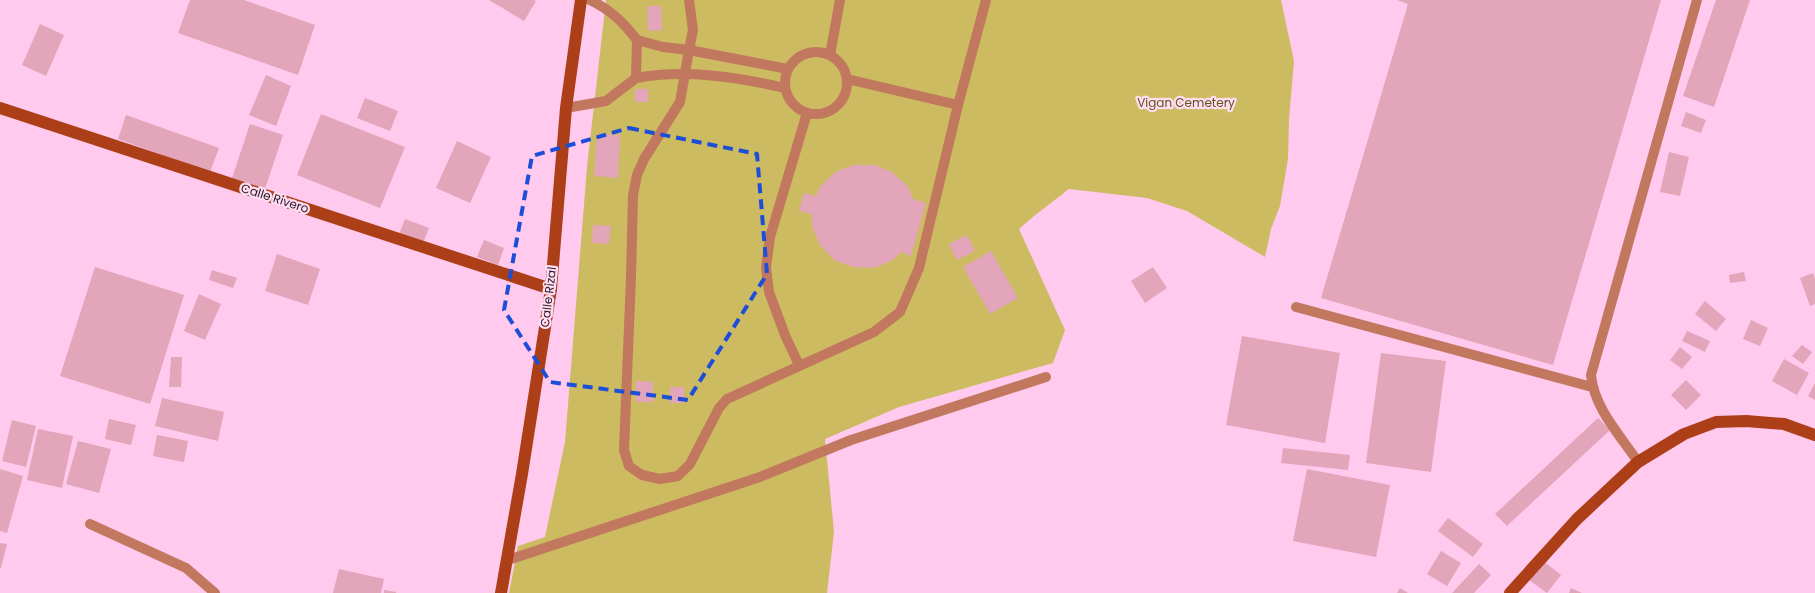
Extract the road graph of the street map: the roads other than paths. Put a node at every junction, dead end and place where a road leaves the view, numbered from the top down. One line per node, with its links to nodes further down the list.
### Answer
1 (581, 0): 17 (main road, Calle Rizal)
2 (590, 0): 7 (lane)
3 (689, 0): 8 (lane)
4 (840, 0): 9 (lane)
5 (986, 0): 15 (lane)
6 (1697, 0): 23 (lane)
7 (638, 40): 8 (lane); 12 (lane)
8 (690, 50): 10 (lane); 11 (lane)
9 (830, 55): 10 (lane); 13 (lane)
10 (788, 69): 14 (lane)
11 (684, 74): 12 (lane); 14 (lane); 21 (lane)
12 (636, 78): 17 (lane)
13 (847, 79): 15 (lane); 18 (lane)
14 (785, 88): 18 (lane)
15 (958, 105): 21 (lane)
16 (0, 108): 19 (main road, Calle Rivero)
17 (566, 108): 19 (main road, Calle Rizal)
18 (807, 113): 21 (lane)
19 (550, 289): 27 (main road, Calle Rizal)
20 (1296, 307): 23 (lane)
21 (799, 365)
22 (1046, 377): 27 (lane)
23 (1592, 387): 25 (lane)
24 (1815, 435): 25 (main road)
25 (1638, 462): 30 (main road)
26 (90, 524): 28 (lane)
27 (508, 560): 29 (main road, Calle Rizal)
28 (215, 593)
29 (501, 593)
30 (1510, 593)

